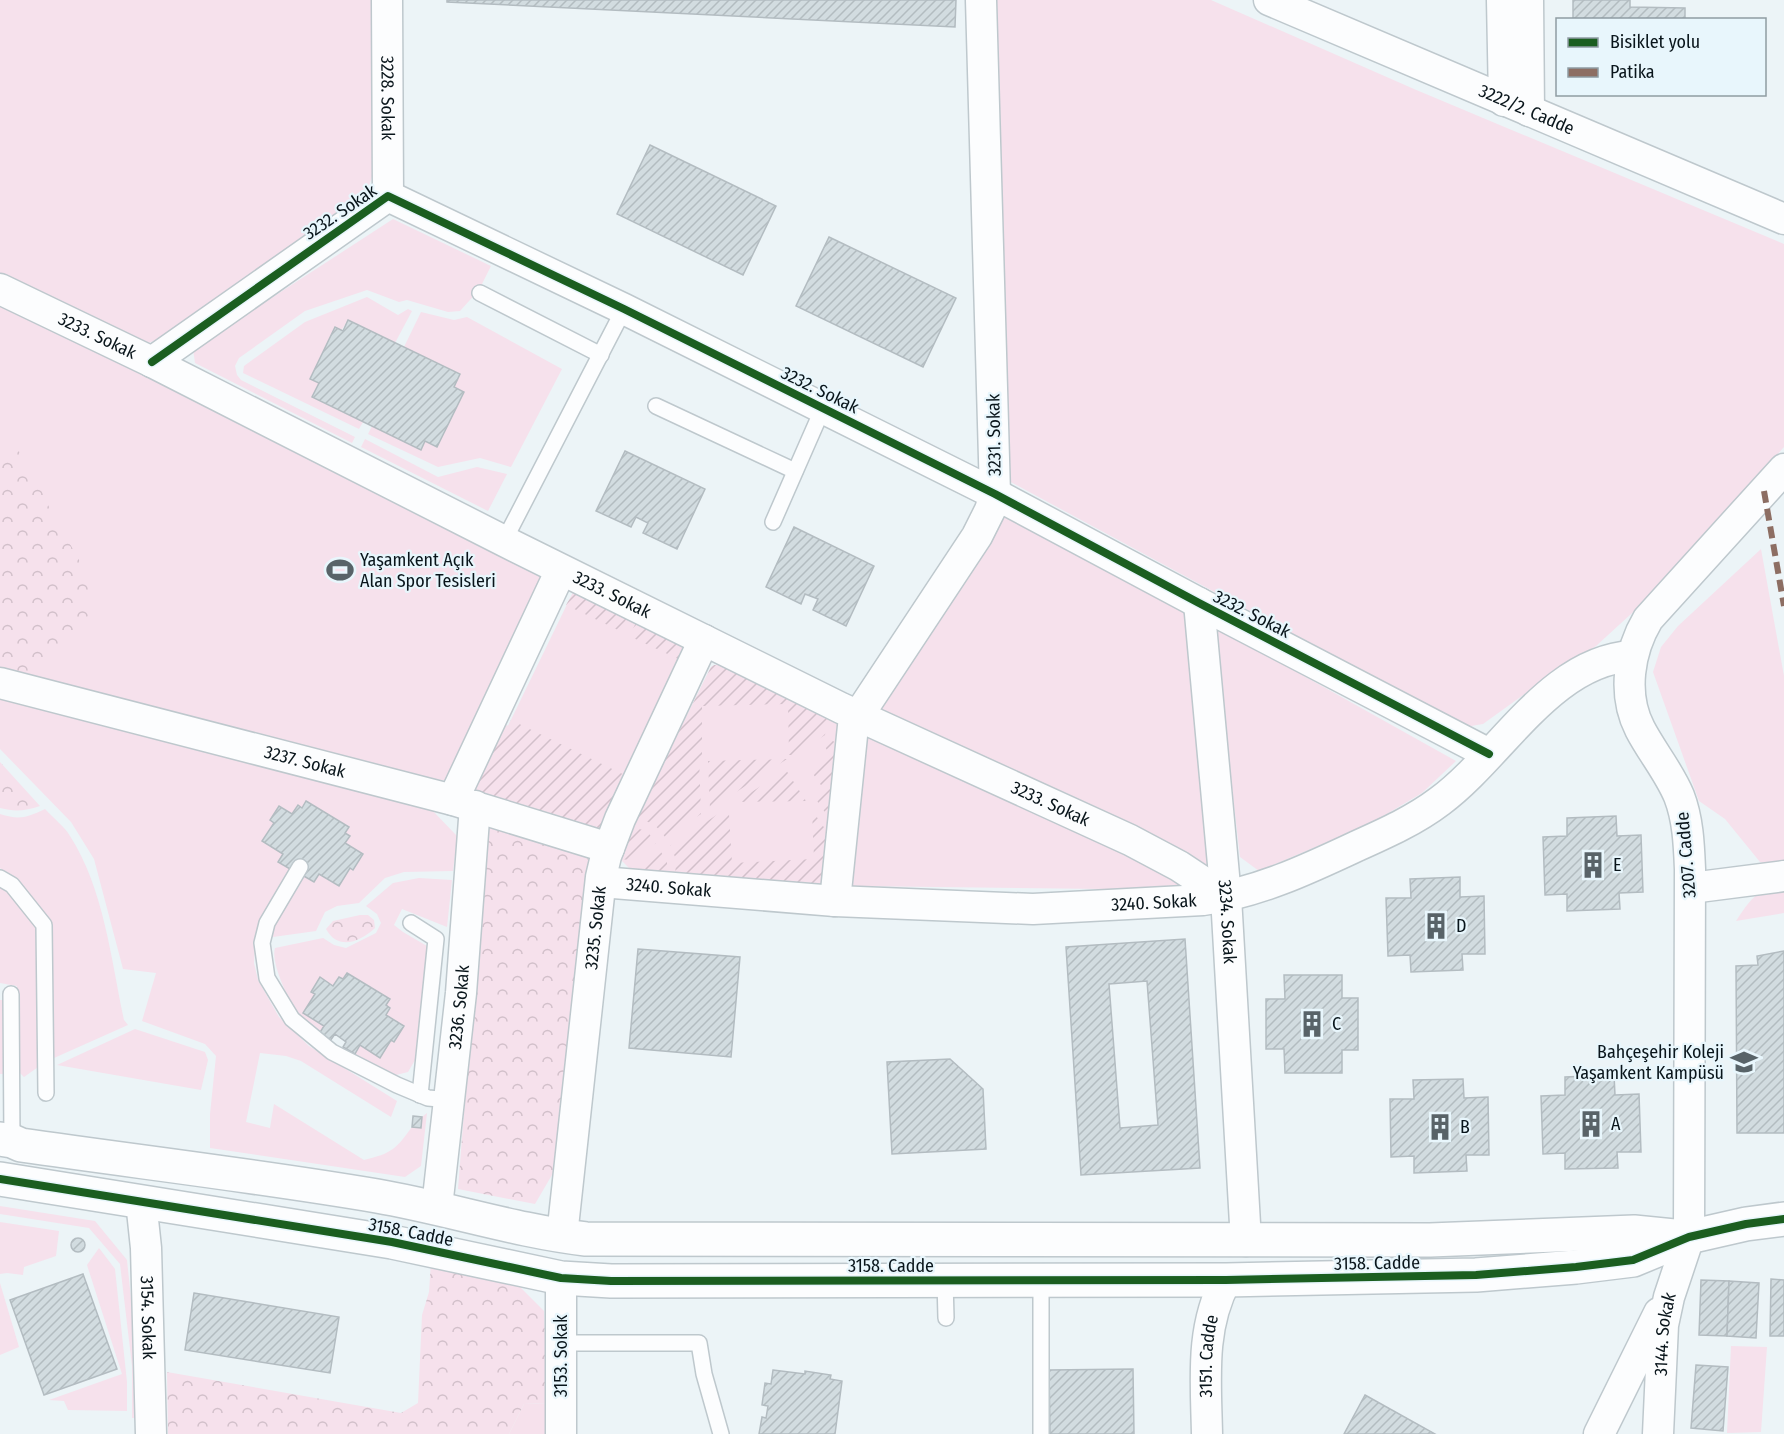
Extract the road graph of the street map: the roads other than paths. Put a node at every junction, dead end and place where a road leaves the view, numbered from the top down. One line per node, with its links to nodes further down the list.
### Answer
1 (387, 0): 7 (street, 3228. Sokak)
2 (981, 0): 18 (street, 3231. Sokak)
3 (1269, 0): 6 (street, 3222/2. Cadde)
4 (1502, 0): 6 (street)
5 (1528, 0): 6 (street)
6 (1516, 106): 8 (street, 3222/2. Cadde)
7 (388, 196): 11 (street, 3232. Sokak); 13 (street, 3232. Sokak)
8 (1784, 219)
9 (0, 289): 13 (street, 3233. Sokak)
10 (480, 293): 12 (lane)
11 (624, 309): 12 (lane); 15 (street, 3232. Sokak)
12 (601, 355): 20 (lane)
13 (152, 362): 20 (street, 3233. Sokak)
14 (656, 406): 17 (lane)
15 (823, 408): 17 (lane); 18 (street, 3232. Sokak)
16 (1784, 469): 24 (street, 3207. Cadde)
17 (795, 471): 19 (lane)
18 (995, 494): 22 (street, 3232. Sokak); 26 (street, 3231. Sokak)
19 (773, 522)
20 (504, 541): 21 (street, 3233. Sokak)
21 (561, 570): 23 (street, 3233. Sokak); 28 (street, 3236. Sokak)
22 (1199, 603): 27 (street, 3232. Sokak); 35 (street, 3234. Sokak)
23 (704, 640): 26 (street, 3233. Sokak); 29 (street, 3235. Sokak)
24 (1632, 656): 27 (street, 3240. Sokak); 34 (street, 3207. Cadde)
25 (0, 683): 28 (street, 3237. Sokak)
26 (858, 716): 35 (street, 3233. Sokak); 36 (street, 3231. Sokak)
27 (1489, 754): 35 (street, 3240. Sokak)
28 (464, 803): 29 (street, 3237. Sokak); 41 (street, 3236. Sokak)
29 (609, 848): 33 (street, 3235. Sokak)
30 (300, 867): 40 (lane)
31 (1784, 876): 34 (street)
32 (0, 878): 39 (lane)
33 (601, 882): 36 (street, 3240. Sokak); 47 (street, 3235. Sokak)
34 (1691, 888): 48 (street, 3207. Cadde)
35 (1226, 897): 36 (street, 3240. Sokak); 49 (street, 3234. Sokak)
36 (835, 901)
37 (411, 923): 40 (lane)
38 (12, 994): 42 (lane)
39 (46, 1093)
40 (420, 1095): 41 (lane)
41 (450, 1100): 45 (street, 3236. Sokak)
42 (6, 1140): 45 (street, 3158. Cadde)
43 (0, 1179): 44 (street, 3158. Cadde)
44 (141, 1201): 50 (street, 3158. Cadde); 57 (street, 3154. Sokak)
45 (437, 1207): 47 (street, 3158. Cadde)
46 (1784, 1219): 48 (street, 3158. Cadde)
47 (562, 1236): 49 (street, 3158. Cadde); 50 (street)
48 (1689, 1237): 49 (street, 3158. Cadde); 51 (street, 3158. Cadde); 54 (street, 3144. Sokak)
49 (1246, 1241): 51 (street)
50 (561, 1278): 52 (street, 3158. Cadde); 56 (street, 3153. Sokak)
51 (1226, 1280): 53 (street, 3158. Cadde); 61 (street, 3151. Cadde)
52 (945, 1281): 53 (street, 3158. Cadde); 55 (lane)
53 (1041, 1281): 60 (lane)
54 (1674, 1283): 62 (street); 63 (street, 3144. Sokak)
55 (946, 1318)
56 (561, 1343): 58 (street, 3153. Sokak); 59 (lane)
57 (150, 1434)
58 (561, 1434)
59 (721, 1434)
60 (1041, 1434)
61 (1207, 1434)
62 (1599, 1434)
63 (1658, 1434)

